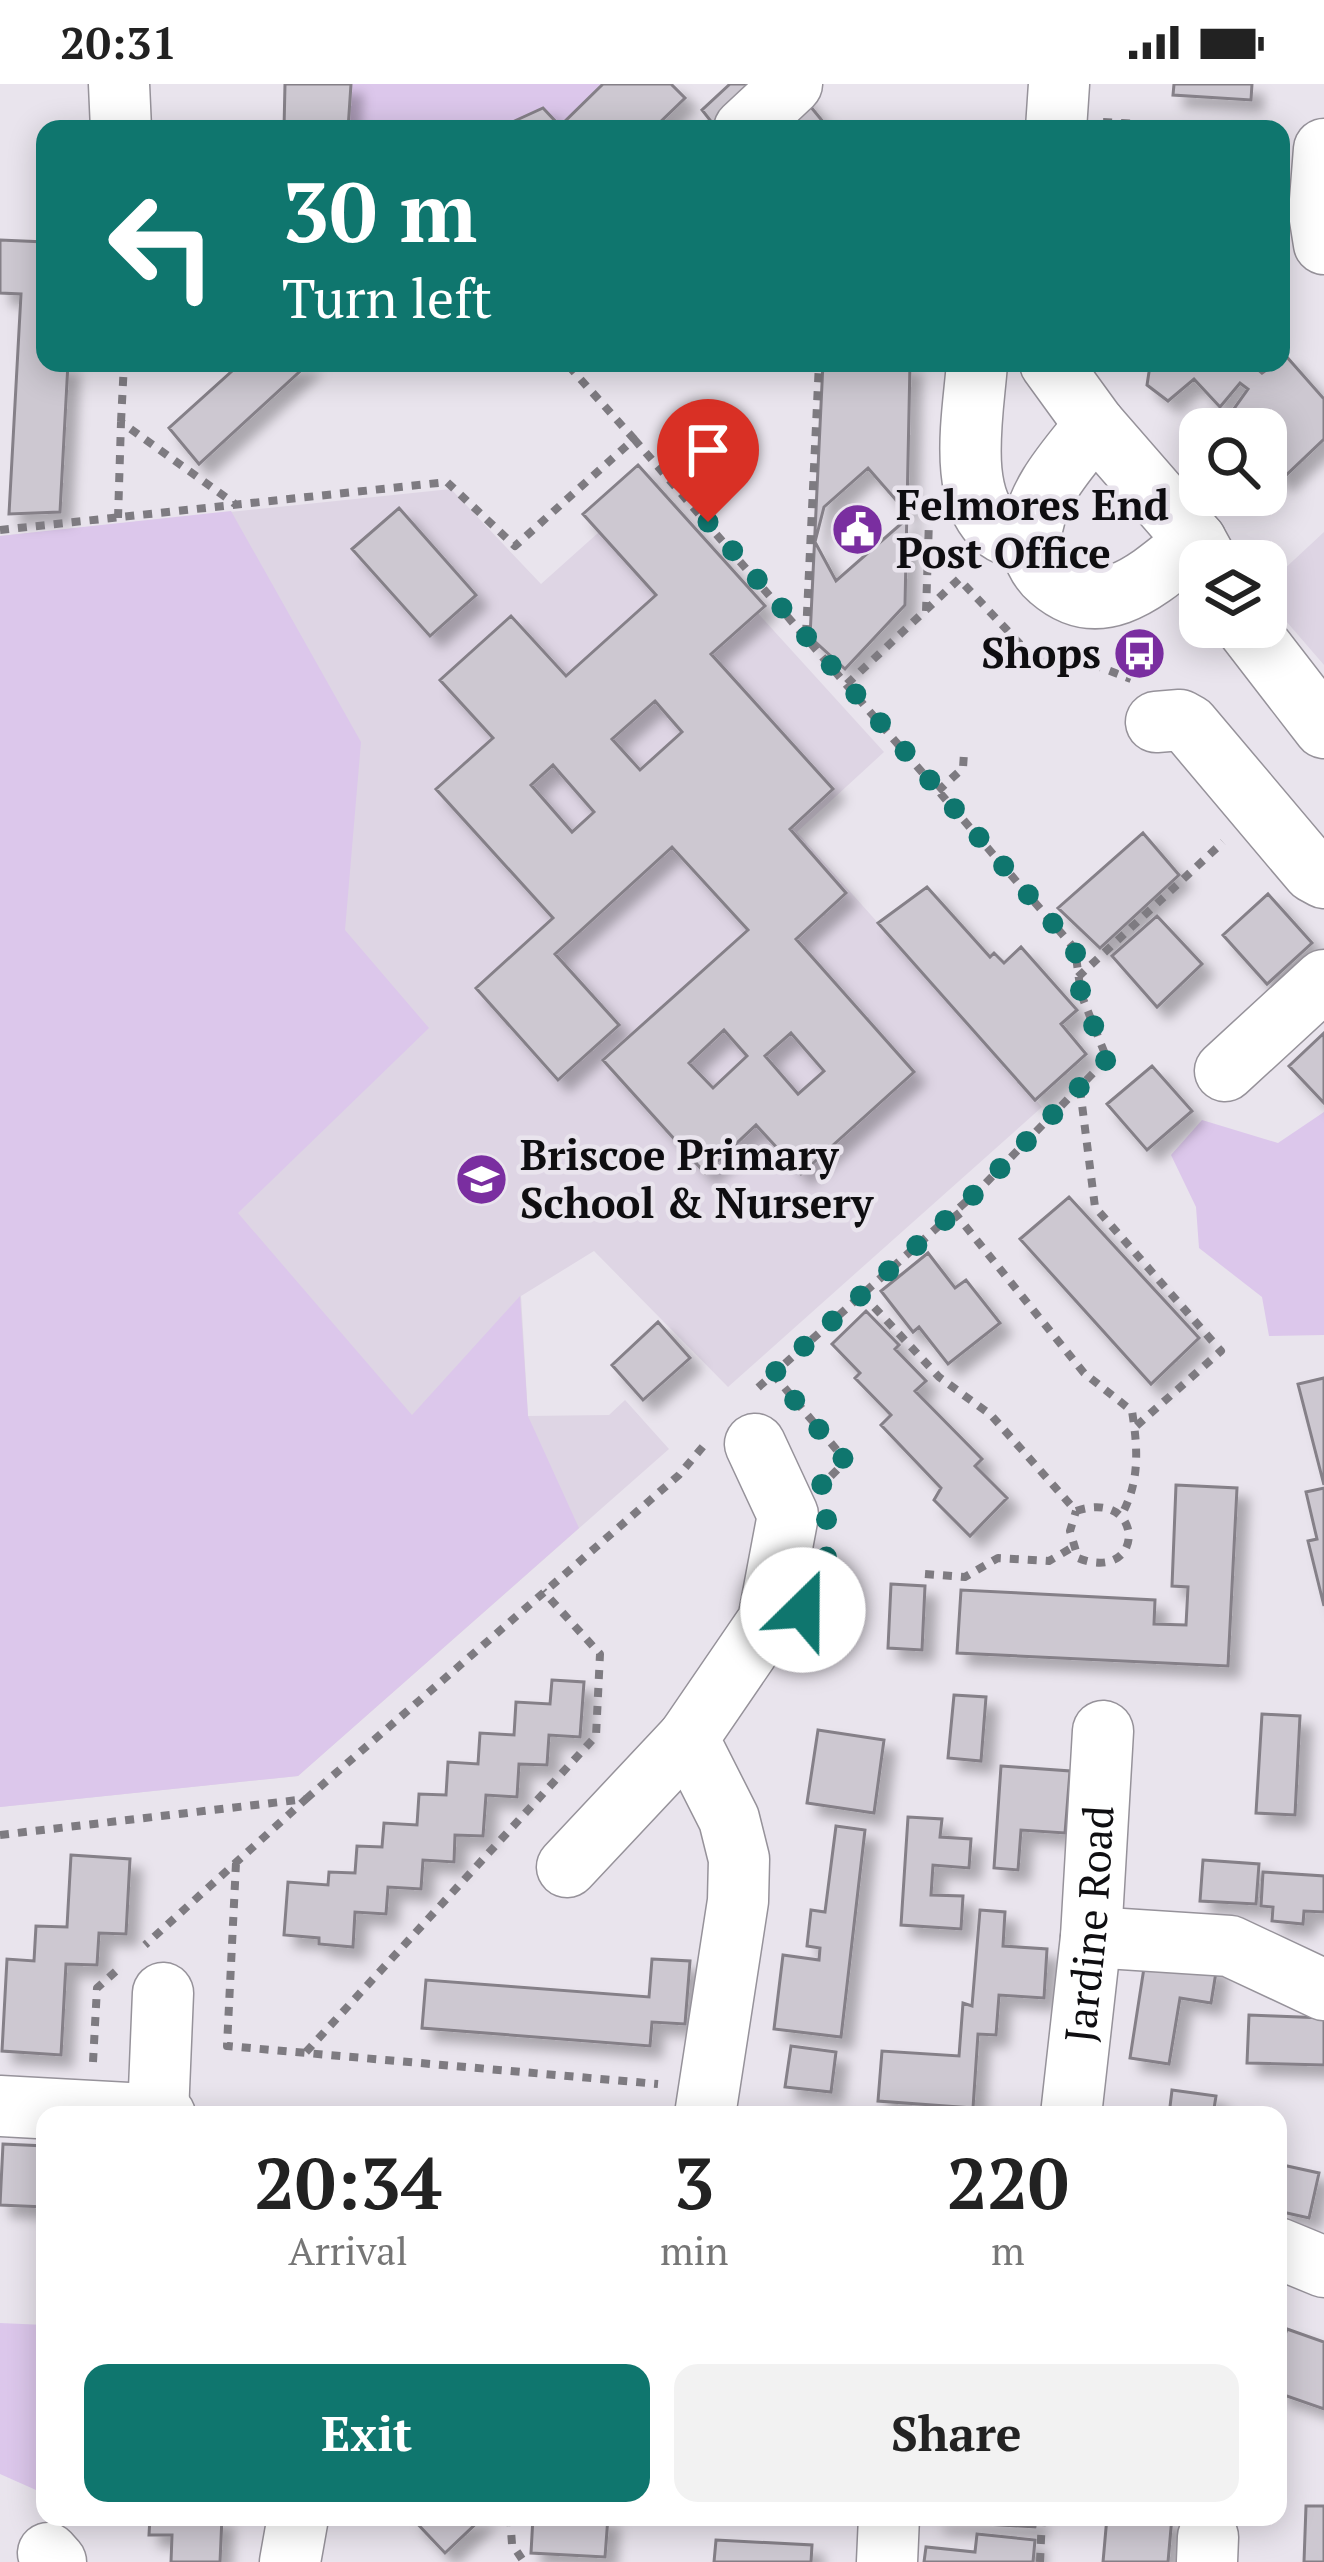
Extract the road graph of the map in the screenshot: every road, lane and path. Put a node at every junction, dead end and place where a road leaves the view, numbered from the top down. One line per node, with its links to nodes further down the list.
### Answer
1 (119, 84): 4 (street)
2 (792, 84): 5 (street)
3 (1068, 112): 6 (path)
4 (121, 120)
5 (754, 120)
6 (1147, 120)
7 (1324, 149): 8 (street)
8 (1324, 244)
9 (124, 372): 14 (path)
10 (574, 372): 16 (path)
11 (819, 372): 23 (path)
12 (976, 372): 21 (street)
13 (1057, 372): 15 (street)
14 (121, 422): 17 (path); 18 (path)
15 (1095, 425): 20 (street); 21 (street)
16 (634, 439): 17 (path); 23 (path)
17 (237, 505): 18 (path)
18 (118, 518): 19 (path)
19 (0, 530)
20 (1193, 540)
21 (1030, 542): 22 (street)
22 (1179, 563)
23 (806, 636): 28 (path)
24 (1262, 648): 26 (street)
25 (1156, 722): 30 (street)
26 (1324, 728)
27 (964, 753): 28 (path)
28 (938, 791): 31 (path)
29 (1234, 833): 31 (path)
30 (1324, 878)
31 (1078, 977): 34 (path)
32 (1324, 980): 33 (street)
33 (1225, 1071)
34 (1080, 1087): 35 (path); 39 (path)
35 (954, 1212): 36 (path); 39 (path)
36 (862, 1294): 37 (path); 41 (path)
37 (773, 1374): 38 (path); 40 (path)
38 (742, 1421): 45 (path); 47 (street)
39 (1134, 1428): 42 (path)
40 (818, 1488)
41 (1076, 1511): 42 (path); 43 (path)
42 (1121, 1516): 43 (path)
43 (1073, 1547): 44 (path)
44 (925, 1574)
45 (543, 1591): 48 (path); 56 (path)
46 (1103, 1731): 52 (street, Jardine Road)
47 (688, 1738): 51 (street); 57 (street)
48 (307, 1799): 49 (path); 50 (path)
49 (0, 1835)
50 (236, 1863): 53 (path); 56 (path)
51 (567, 1867)
52 (1091, 1937): 54 (street); 60 (street, Jardine Road)
53 (97, 1988)
54 (1324, 1990)
55 (164, 1993): 59 (street)
56 (305, 2053): 57 (path)
57 (684, 2100)
58 (0, 2106): 61 (street)
59 (161, 2106)
60 (1071, 2106)
61 (36, 2108)
62 (1287, 2252): 63 (street)
63 (1324, 2266)
64 (296, 2526): 68 (street)
65 (511, 2526): 69 (path)
66 (889, 2526): 70 (street)
67 (1042, 2526): 71 (path)
68 (290, 2562)
69 (524, 2562)
70 (887, 2562)
71 (1040, 2562)

